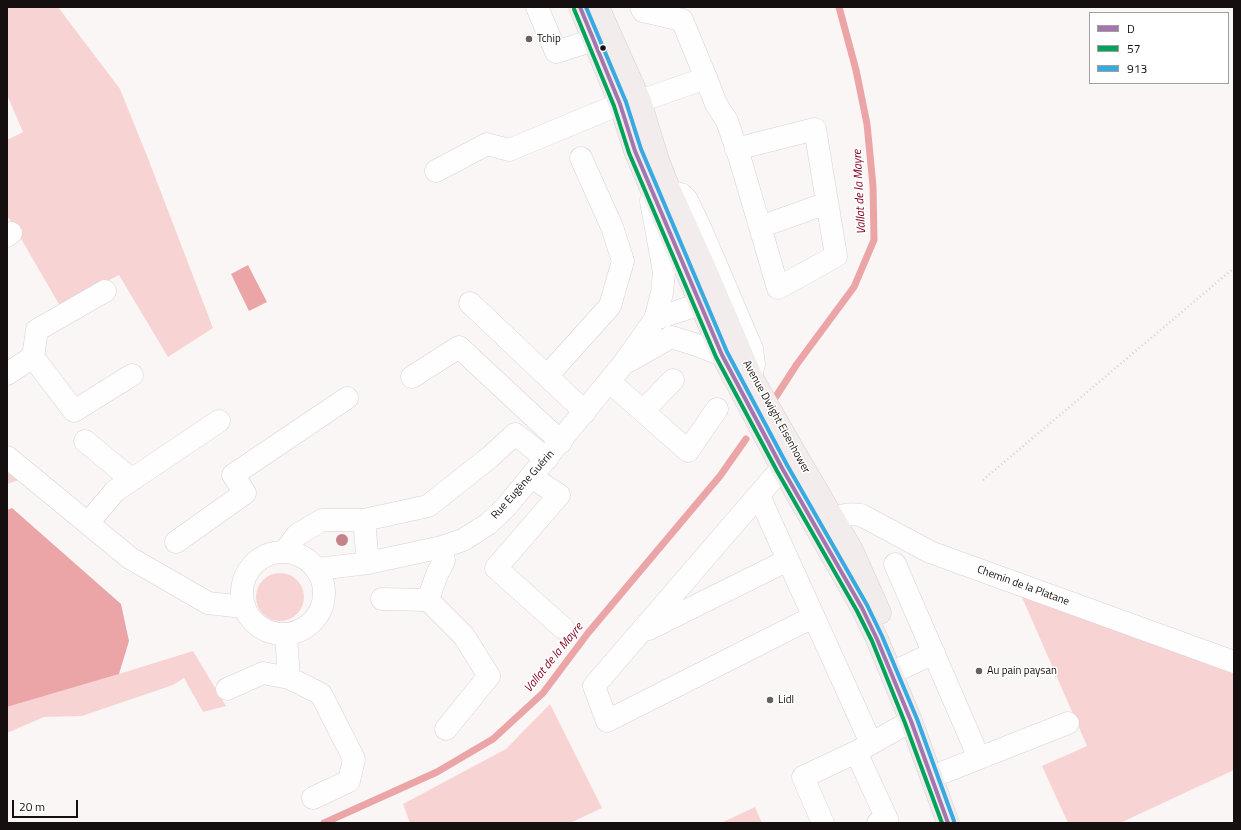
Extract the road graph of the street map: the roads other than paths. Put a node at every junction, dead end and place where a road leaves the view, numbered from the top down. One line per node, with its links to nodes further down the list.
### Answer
1 (537, 7): 5 (street)
2 (580, 7): 5 (main road, Avenue Dwight Eisenhower)
3 (598, 7): 7 (main road, Avenue Dwight Eisenhower)
4 (641, 7): 6 (street)
5 (594, 40): 7 (main road, Avenue Dwight Eisenhower)
6 (706, 78): 7 (street); 8 (street)
7 (630, 102): 10 (street); 11 (main road, Avenue Dwight Eisenhower); 12 (main road, Avenue Dwight Eisenhower)
8 (736, 149): 13 (street); 14 (street)
9 (581, 158): 25 (street)
10 (436, 171)
11 (647, 180): 16 (main road, Avenue Dwight Eisenhower); 18 (street, Rue Eugène Guérin)
12 (670, 191): 16 (main road, Avenue Dwight Eisenhower); 26 (street)
13 (827, 203): 14 (street); 14 (street)
14 (760, 226)
15 (104, 291): 21 (street)
16 (709, 301): 18 (street); 19 (street, Rue Eugène Guérin); 20 (main road, Avenue Dwight Eisenhower); 26 (main road, Avenue Dwight Eisenhower)
17 (470, 303): 25 (street)
18 (655, 319): 22 (street, Rue Eugène Guérin)
19 (671, 337): 20 (street); 22 (street, Rue Eugène Guérin)
20 (722, 355): 39 (main road, Avenue Dwight Eisenhower)
21 (33, 357): 23 (street); 24 (street)
22 (624, 363): 29 (street, Rue Eugène Guérin)
23 (7, 374)
24 (132, 375)
25 (547, 376): 33 (street)
26 (751, 376): 39 (main road, Avenue Dwight Eisenhower)
27 (412, 377): 36 (street)
28 (673, 380): 32 (street)
29 (608, 383): 32 (street); 33 (street, Rue Eugène Guérin)
30 (347, 398): 46 (street)
31 (717, 409): 32 (street)
32 (643, 411)
33 (585, 412): 36 (street, Rue Eugène Guérin)
34 (220, 421): 41 (street)
35 (85, 441): 41 (street)
36 (560, 442): 38 (street, Rue Eugène Guérin)
37 (7, 457): 44 (street)
38 (547, 459): 40 (street, Rue Eugène Guérin); 43 (street)
39 (789, 461): 42 (street); 45 (main road, Avenue Dwight Eisenhower)
40 (531, 477): 47 (street, Rue Eugène Guérin); 57 (street)
41 (132, 480): 44 (street)
42 (759, 496): 49 (street); 59 (street)
43 (364, 520): 48 (street); 50 (street)
44 (88, 523): 55 (street)
45 (826, 525): 61 (street, Chemin de la Platane); 62 (main road, Avenue Dwight Eisenhower); 65 (main road, Avenue Dwight Eisenhower)
46 (176, 542)
47 (442, 547): 50 (street, Rue Eugène Guérin); 54 (street)
48 (285, 552): 52 (street); 55 (street)
49 (788, 560): 56 (street); 59 (street)
50 (368, 563): 52 (street, Rue Eugène Guérin)
51 (896, 564): 60 (street)
52 (318, 569): 58 (street)
53 (382, 599): 54 (street)
54 (428, 600): 67 (street)
55 (244, 607): 58 (street)
56 (813, 617): 59 (street); 68 (street)
57 (563, 628)
58 (286, 634): 63 (street)
59 (639, 634)
60 (934, 653): 62 (street); 69 (street)
61 (1234, 662)
62 (902, 668): 70 (main road, Avenue Dwight Eisenhower)
63 (289, 678): 64 (street); 71 (street)
64 (227, 689)
65 (911, 721): 68 (street); 74 (main road, Avenue Dwight Eisenhower)
66 (1068, 723): 69 (street)
67 (446, 729)
68 (863, 748): 72 (street); 73 (street)
69 (979, 758): 70 (street)
70 (944, 772): 75 (main road, Avenue Dwight Eisenhower)
71 (313, 798)
72 (823, 823)
73 (878, 823)
74 (948, 823)
75 (962, 823)

